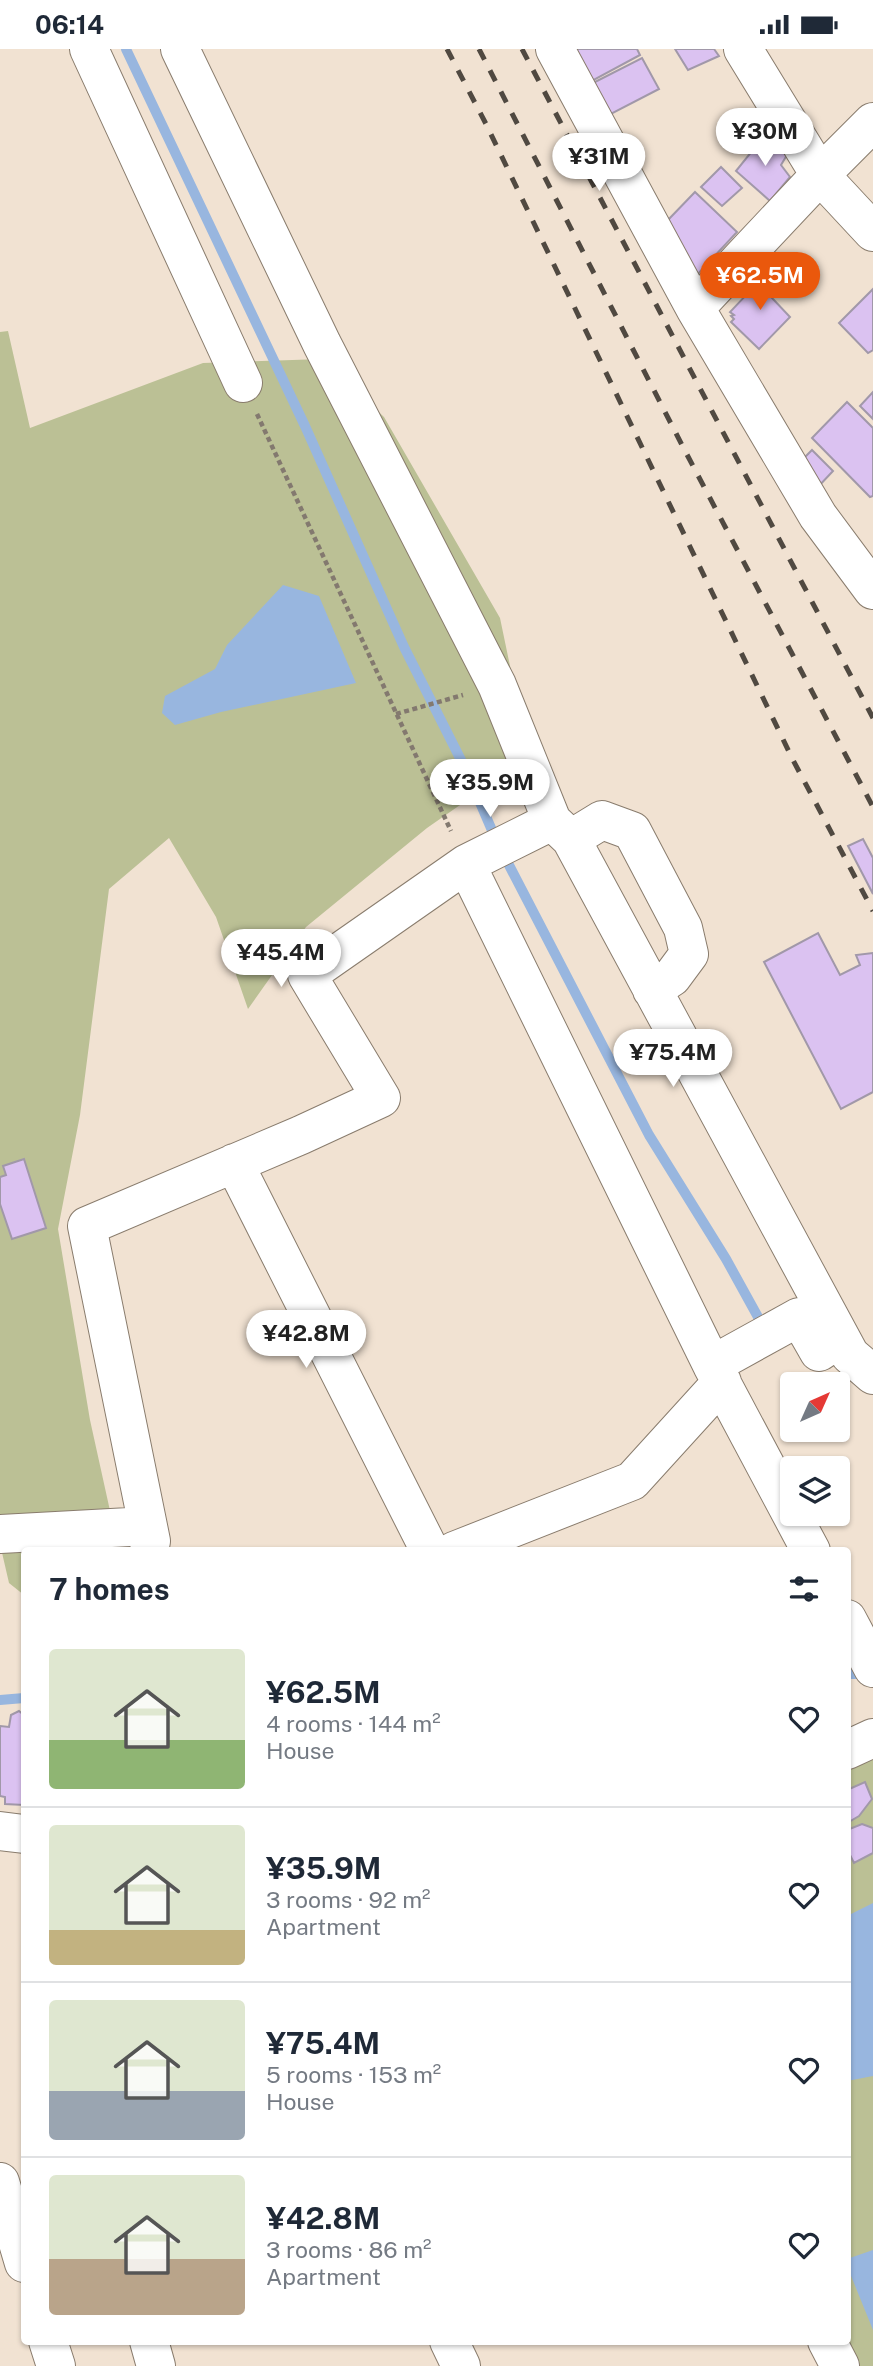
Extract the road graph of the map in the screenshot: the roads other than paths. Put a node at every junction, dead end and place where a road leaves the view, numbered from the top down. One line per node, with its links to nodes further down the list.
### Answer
1 (89, 49): 9 (street)
2 (180, 49): 11 (street)
3 (555, 49): 8 (street)
4 (743, 49): 6 (street)
5 (873, 122): 6 (street)
6 (820, 175): 7 (street); 8 (street)
7 (873, 232)
8 (695, 308): 10 (street)
9 (243, 383)
10 (867, 565)
11 (554, 829): 12 (street); 13 (street); 13 (street)
12 (466, 864): 14 (street); 17 (street)
13 (652, 990): 15 (street)
14 (234, 1163): 20 (street); 21 (street)
15 (830, 1314): 16 (street); 17 (street); 18 (street)
16 (873, 1345)
17 (717, 1373): 22 (street); 23 (street)
18 (873, 1375)
19 (0, 1534): 20 (street)
20 (149, 1538)
21 (428, 1547)
22 (464, 1547)
23 (809, 1547)
24 (851, 1627): 25 (street)
25 (873, 1668)
26 (873, 1738): 27 (street)
27 (851, 1748)
28 (0, 1831): 29 (street)
29 (21, 1834)
30 (21, 2161): 31 (street)
31 (0, 2174)
32 (0, 2182): 33 (street)
33 (21, 2253)
34 (49, 2345): 38 (street)
35 (150, 2345): 39 (street)
36 (451, 2345): 40 (street)
37 (829, 2345): 41 (street)
38 (56, 2366)
39 (156, 2366)
40 (461, 2366)
41 (840, 2366)

